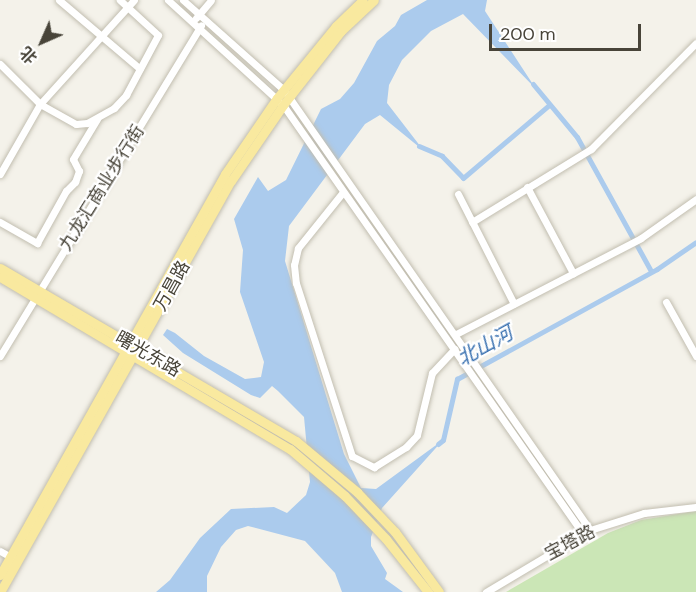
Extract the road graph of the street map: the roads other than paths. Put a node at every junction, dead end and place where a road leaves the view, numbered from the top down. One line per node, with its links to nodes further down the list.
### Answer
1 (59, 0): 14 (street)
2 (120, 0): 9 (street)
3 (134, 0): 9 (street)
4 (168, 0): 12 (street)
5 (183, 0): 10 (street)
6 (211, 0): 10 (street)
7 (363, 0): 18 (main road, 万昌路)
8 (374, 0): 18 (main road, 万昌路)
9 (128, 7): 14 (street); 17 (street)
10 (199, 14): 11 (street); 12 (street)
11 (205, 20): 13 (street, 九龙汇商业步行街); 18 (street)
12 (192, 22): 13 (street)
13 (199, 28): 19 (street); 32 (street, 九龙汇商业步行街)
14 (101, 36): 17 (street); 20 (street)
15 (696, 43): 23 (street)
16 (0, 64): 20 (street)
17 (140, 69): 21 (street)
18 (287, 94): 19 (main road, 万昌路); 35 (street)
19 (280, 102): 24 (street); 37 (main road, 万昌路); 38 (main road, 万昌路)
20 (39, 104): 21 (street); 22 (street)
21 (99, 117): 27 (street)
22 (0, 174)
23 (527, 187): 28 (street); 30 (street)
24 (343, 192): 39 (street); 39 (street)
25 (458, 194): 28 (street)
26 (696, 199): 30 (street)
27 (0, 222)
28 (472, 222): 34 (street)
29 (0, 268): 32 (main road, 曙光东路)
30 (573, 273): 34 (street)
31 (0, 277): 32 (main road, 曙光东路)
32 (35, 293): 37 (main road, 曙光东路); 40 (street, 九龙汇商业步行街)
33 (666, 302): 36 (street)
34 (514, 303): 35 (street)
35 (456, 334): 44 (street)
36 (693, 345): 41 (street)
37 (126, 346): 38 (main road, 曙光东路); 47 (main road, 万昌路)
38 (136, 351): 42 (main road, 曙光东路); 49 (main road, 万昌路)
39 (456, 353): 45 (street)
40 (0, 356)
41 (696, 356)
42 (293, 445): 50 (main road); 51 (main road)
43 (696, 507): 44 (street, 宝塔路)
44 (590, 530): 45 (street, 宝塔路)
45 (583, 534): 52 (street, 宝塔路)
46 (0, 551): 47 (street)
47 (11, 557): 48 (main road, 万昌路)
48 (0, 575)
49 (0, 592)
50 (428, 592)
51 (439, 592)
52 (486, 592)

